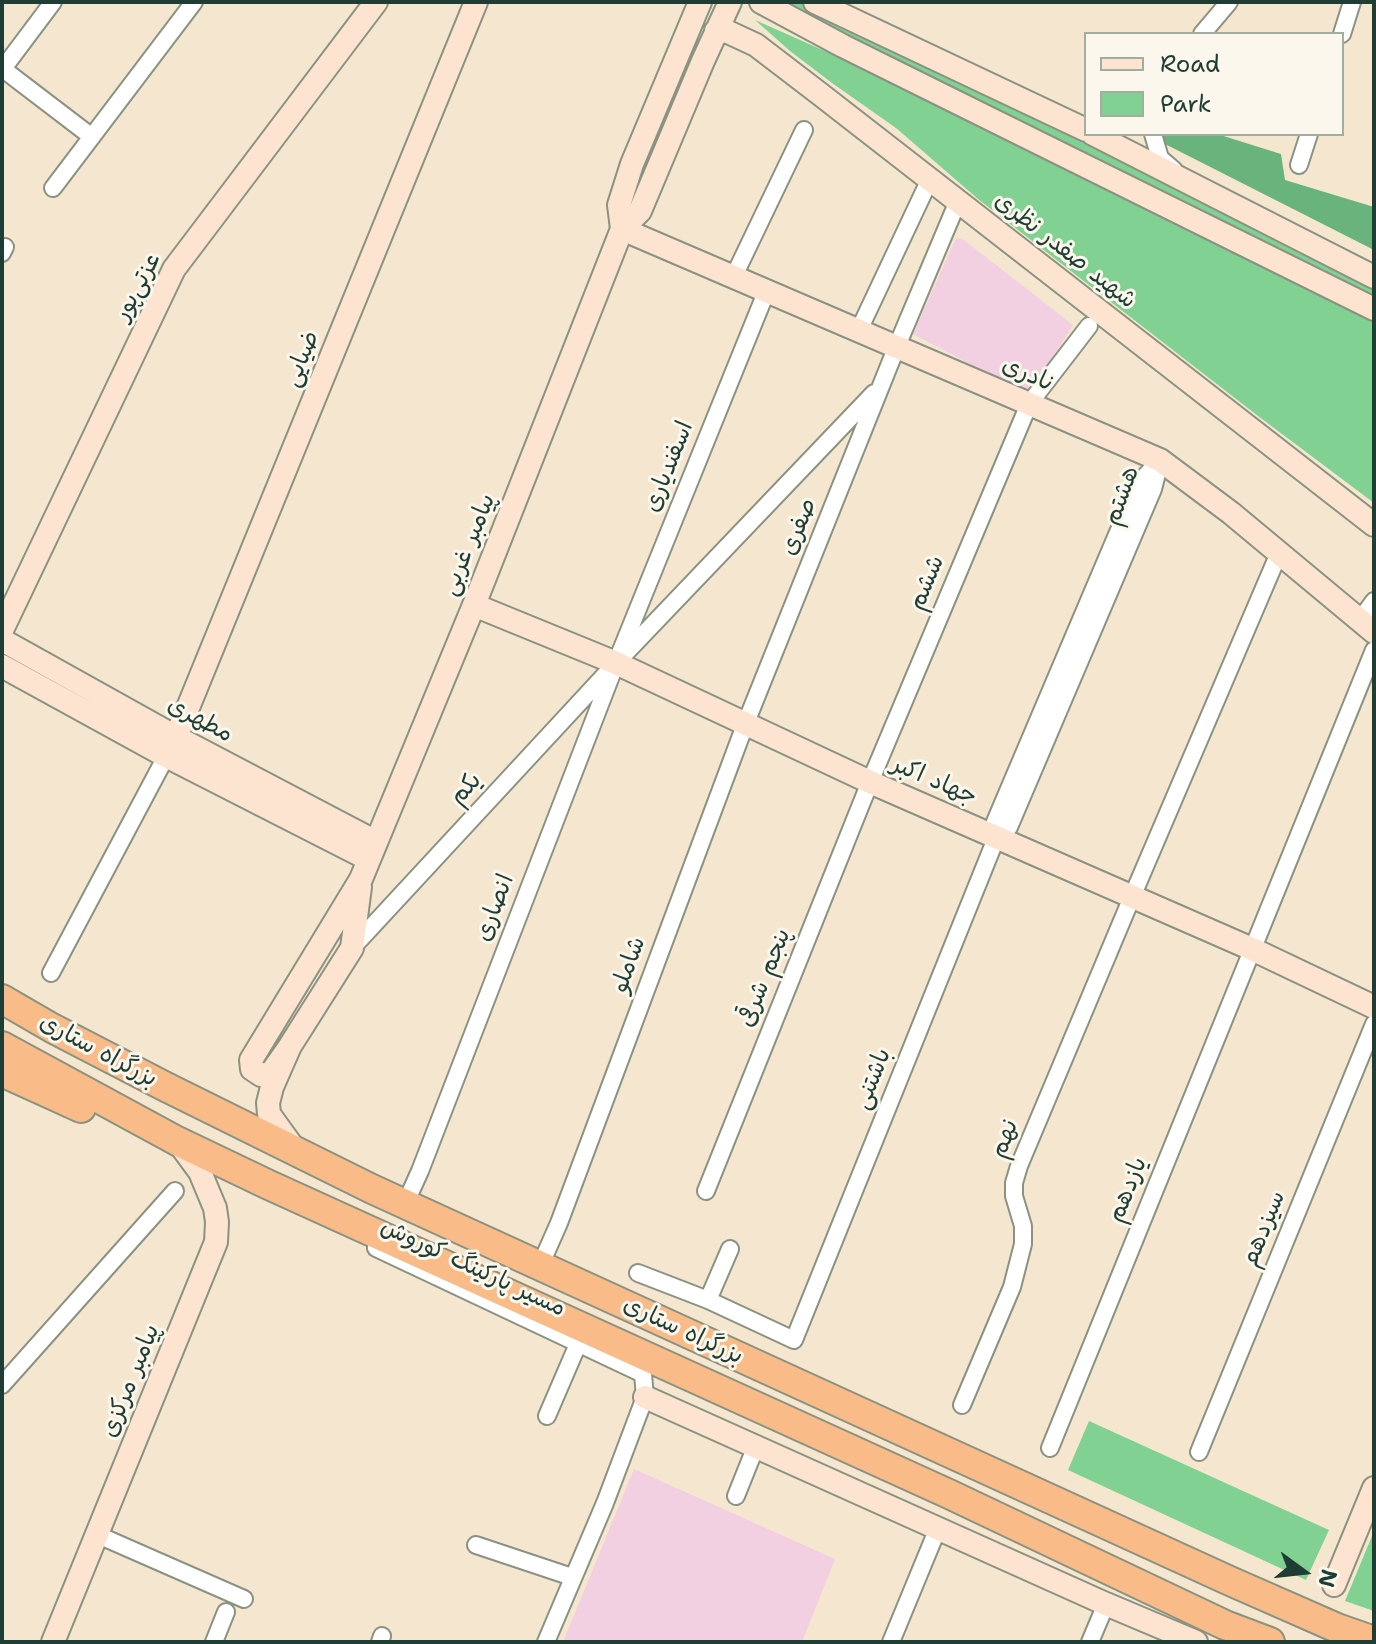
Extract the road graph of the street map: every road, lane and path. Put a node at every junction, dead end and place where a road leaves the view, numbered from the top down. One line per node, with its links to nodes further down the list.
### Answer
1 (53, 2): 14 (street)
2 (194, 2): 22 (street)
3 (376, 2): 44 (street, عزتی‌پور)
4 (476, 2): 50 (street, ضیایی)
5 (700, 2): 28 (street, پیامبر غربی)
6 (730, 2): 11 (street, پیامبر غربی)
7 (761, 2): 32 (street)
8 (815, 2): 15 (street)
9 (1229, 2): 12 (street)
10 (1352, 2): 13 (street)
11 (716, 31): 24 (street, شهید صفدر نظری); 28 (street, پیامبر غربی)
12 (1204, 32)
13 (1343, 32)
14 (3, 70): 22 (street)
15 (1053, 113): 16 (street); 17 (street)
16 (1084, 113)
17 (1084, 129)
18 (804, 130): 29 (street)
19 (1097, 136): 25 (street)
20 (1154, 136): 25 (street)
21 (1308, 136): 23 (street)
22 (92, 137): 26 (street)
23 (1299, 165)
24 (930, 179): 27 (street, شهید صفدر نظری); 34 (street)
25 (1187, 182): 30 (street)
26 (53, 188)
27 (958, 201): 35 (street, صفری); 39 (street, شهید صفدر نظری)
28 (622, 229): 29 (street, نادری); 42 (street, پیامبر غربی)
29 (734, 276): 31 (street, نادری)
30 (1374, 277)
31 (767, 290): 34 (street, نادری); 47 (street, اسفندیاری)
32 (1374, 309)
33 (1089, 326): 37 (street, ششم)
34 (859, 330): 35 (street, نادری)
35 (897, 346): 36 (street, صفری); 37 (street, نادری)
36 (881, 387): 47 (street, یکم); 49 (street, صفری)
37 (1029, 404): 38 (street, نادری); 51 (street, ششم)
38 (1160, 460): 40 (street, نادری); 52 (street, هشتم)
39 (1374, 525)
40 (1279, 553): 43 (street, نادری); 54 (street, نهم)
41 (1374, 601): 43 (street)
42 (474, 605): 47 (street, جهاد اکبر); 53 (street, پیامبر غربی)
43 (1367, 626)
44 (2, 630)
45 (2, 640): 50 (street, مطهری)
46 (1374, 650): 56 (street, یازدهم)
47 (616, 663): 49 (street, جهاد اکبر); 55 (street, یکم); 70 (street, انصاری)
48 (2, 666): 50 (street, مطهری)
49 (745, 725): 51 (street, جهاد اکبر); 72 (street, شاملو)
50 (171, 746): 53 (street, مطهری); 57 (street)
51 (870, 782): 52 (street, جهاد اکبر); 69 (street, پنجم شرقی)
52 (997, 836): 54 (street, جهاد اکبر); 74 (street, باشتنی)
53 (368, 860): 55 (street, پیامبر غربی); 62 (street, پیامبر غربی)
54 (1132, 897): 56 (street, جهاد اکبر); 78 (street, نهم)
55 (352, 948): 62 (street, پیامبر غربی)
56 (1252, 949): 59 (street, جهاد اکبر); 81 (street, یازدهم)
57 (51, 973)
58 (2, 999): 66 (highway, بزرگراه ستاری)
59 (1374, 1007)
60 (1374, 1024): 82 (street, سیزدهم)
61 (2, 1046): 64 (highway, بزرگراه ستاری)
62 (290, 1046): 66 (street, پیامبر غربی)
63 (2, 1072): 64 (highway)
64 (112, 1106): 65 (highway, بزرگراه ستاری)
65 (177, 1141): 67 (highway, بزرگراه ستاری); 86 (street, پیامبر مرکزی)
66 (295, 1151): 70 (highway, بزرگراه ستاری)
67 (269, 1185): 75 (street, مسیر پارکینگ کوروش); 100 (highway, بزرگراه ستاری)
68 (175, 1191): 76 (street)
69 (706, 1191)
70 (405, 1204): 72 (highway, بزرگراه ستاری)
71 (730, 1249): 74 (street)
72 (540, 1266): 93 (highway, بزرگراه ستاری)
73 (638, 1273): 74 (street)
74 (708, 1300)
75 (578, 1344): 77 (street, مسیر پارکینگ کوروش); 79 (street)
76 (2, 1385)
77 (645, 1397): 80 (street); 88 (street)
78 (962, 1405)
79 (547, 1416)
80 (756, 1446): 84 (street); 85 (street)
81 (1050, 1448)
82 (1199, 1452)
83 (1374, 1488): 89 (street)
84 (736, 1496)
85 (938, 1528): 91 (street); 97 (street)
86 (98, 1535): 90 (street); 94 (street, پیامبر مرکزی)
87 (476, 1545): 88 (street)
88 (572, 1577): 96 (street)
89 (1334, 1585)
90 (244, 1599)
91 (1106, 1604): 98 (street); 99 (street)
92 (226, 1612): 95 (street)
93 (1374, 1641)
94 (53, 1642)
95 (214, 1642)
96 (546, 1642)
97 (891, 1642)
98 (1090, 1642)
99 (1196, 1642)
100 (1270, 1642)

